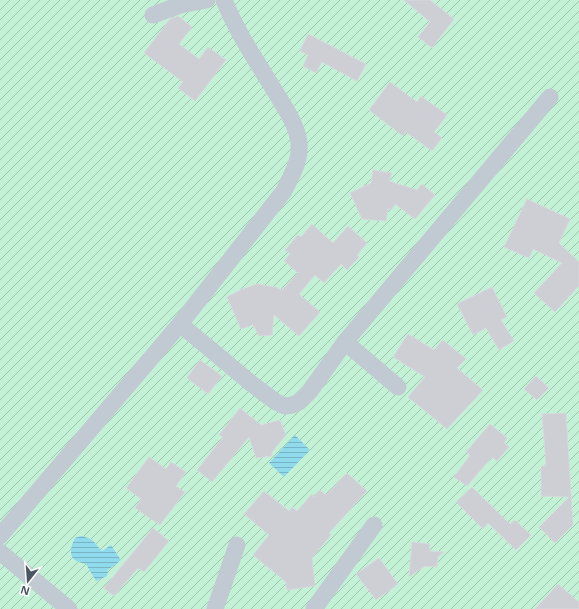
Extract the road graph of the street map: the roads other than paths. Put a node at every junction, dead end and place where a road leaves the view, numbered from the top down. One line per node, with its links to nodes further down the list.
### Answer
1 (207, 0): 4 (street)
2 (220, 0): 3 (street)
3 (224, 0): 6 (street)
4 (153, 15)
5 (550, 97): 7 (street)
6 (180, 324): 7 (street); 10 (street)
7 (345, 342): 8 (street)
8 (398, 387)
9 (374, 525): 15 (street)
10 (0, 536)
11 (238, 545): 14 (street)
12 (0, 552): 13 (street)
13 (69, 609)
14 (215, 609)
15 (314, 609)

